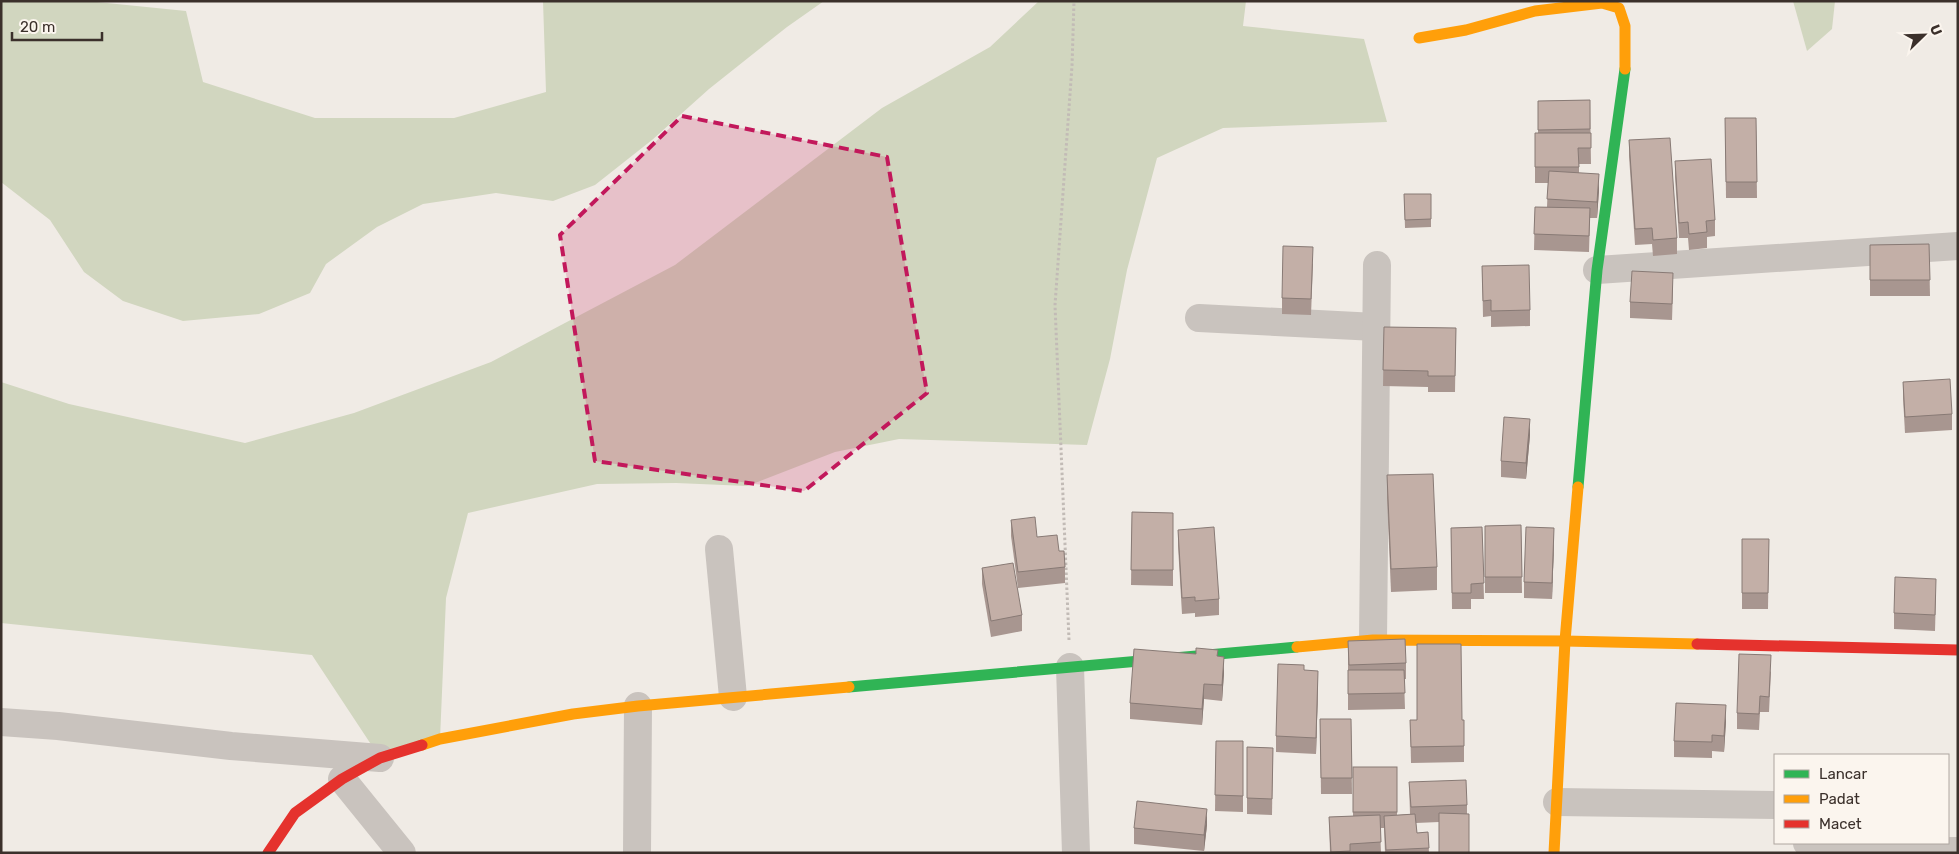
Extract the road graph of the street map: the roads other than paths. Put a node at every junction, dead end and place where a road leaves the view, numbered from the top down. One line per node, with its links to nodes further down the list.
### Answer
1 (1420, 38): 4 (street)
2 (1958, 246): 4 (street)
3 (1376, 265): 6 (street)
4 (1597, 270): 9 (street)
5 (1199, 318): 6 (street)
6 (1376, 327): 8 (street)
7 (719, 549): 12 (street)
8 (1373, 640): 9 (street); 11 (street)
9 (1565, 641): 10 (street); 17 (street)
10 (1958, 650)
11 (1070, 667): 12 (street); 24 (street)
12 (733, 697): 13 (street)
13 (638, 706): 15 (street); 23 (street)
14 (1, 722): 15 (street)
15 (380, 758): 16 (street)
16 (342, 779): 21 (street); 22 (street)
17 (1557, 802): 18 (street); 25 (street)
18 (1774, 805)
19 (1808, 844): 20 (street)
20 (1958, 852)
21 (268, 853)
22 (402, 853)
23 (637, 853)
24 (1076, 853)
25 (1554, 853)

